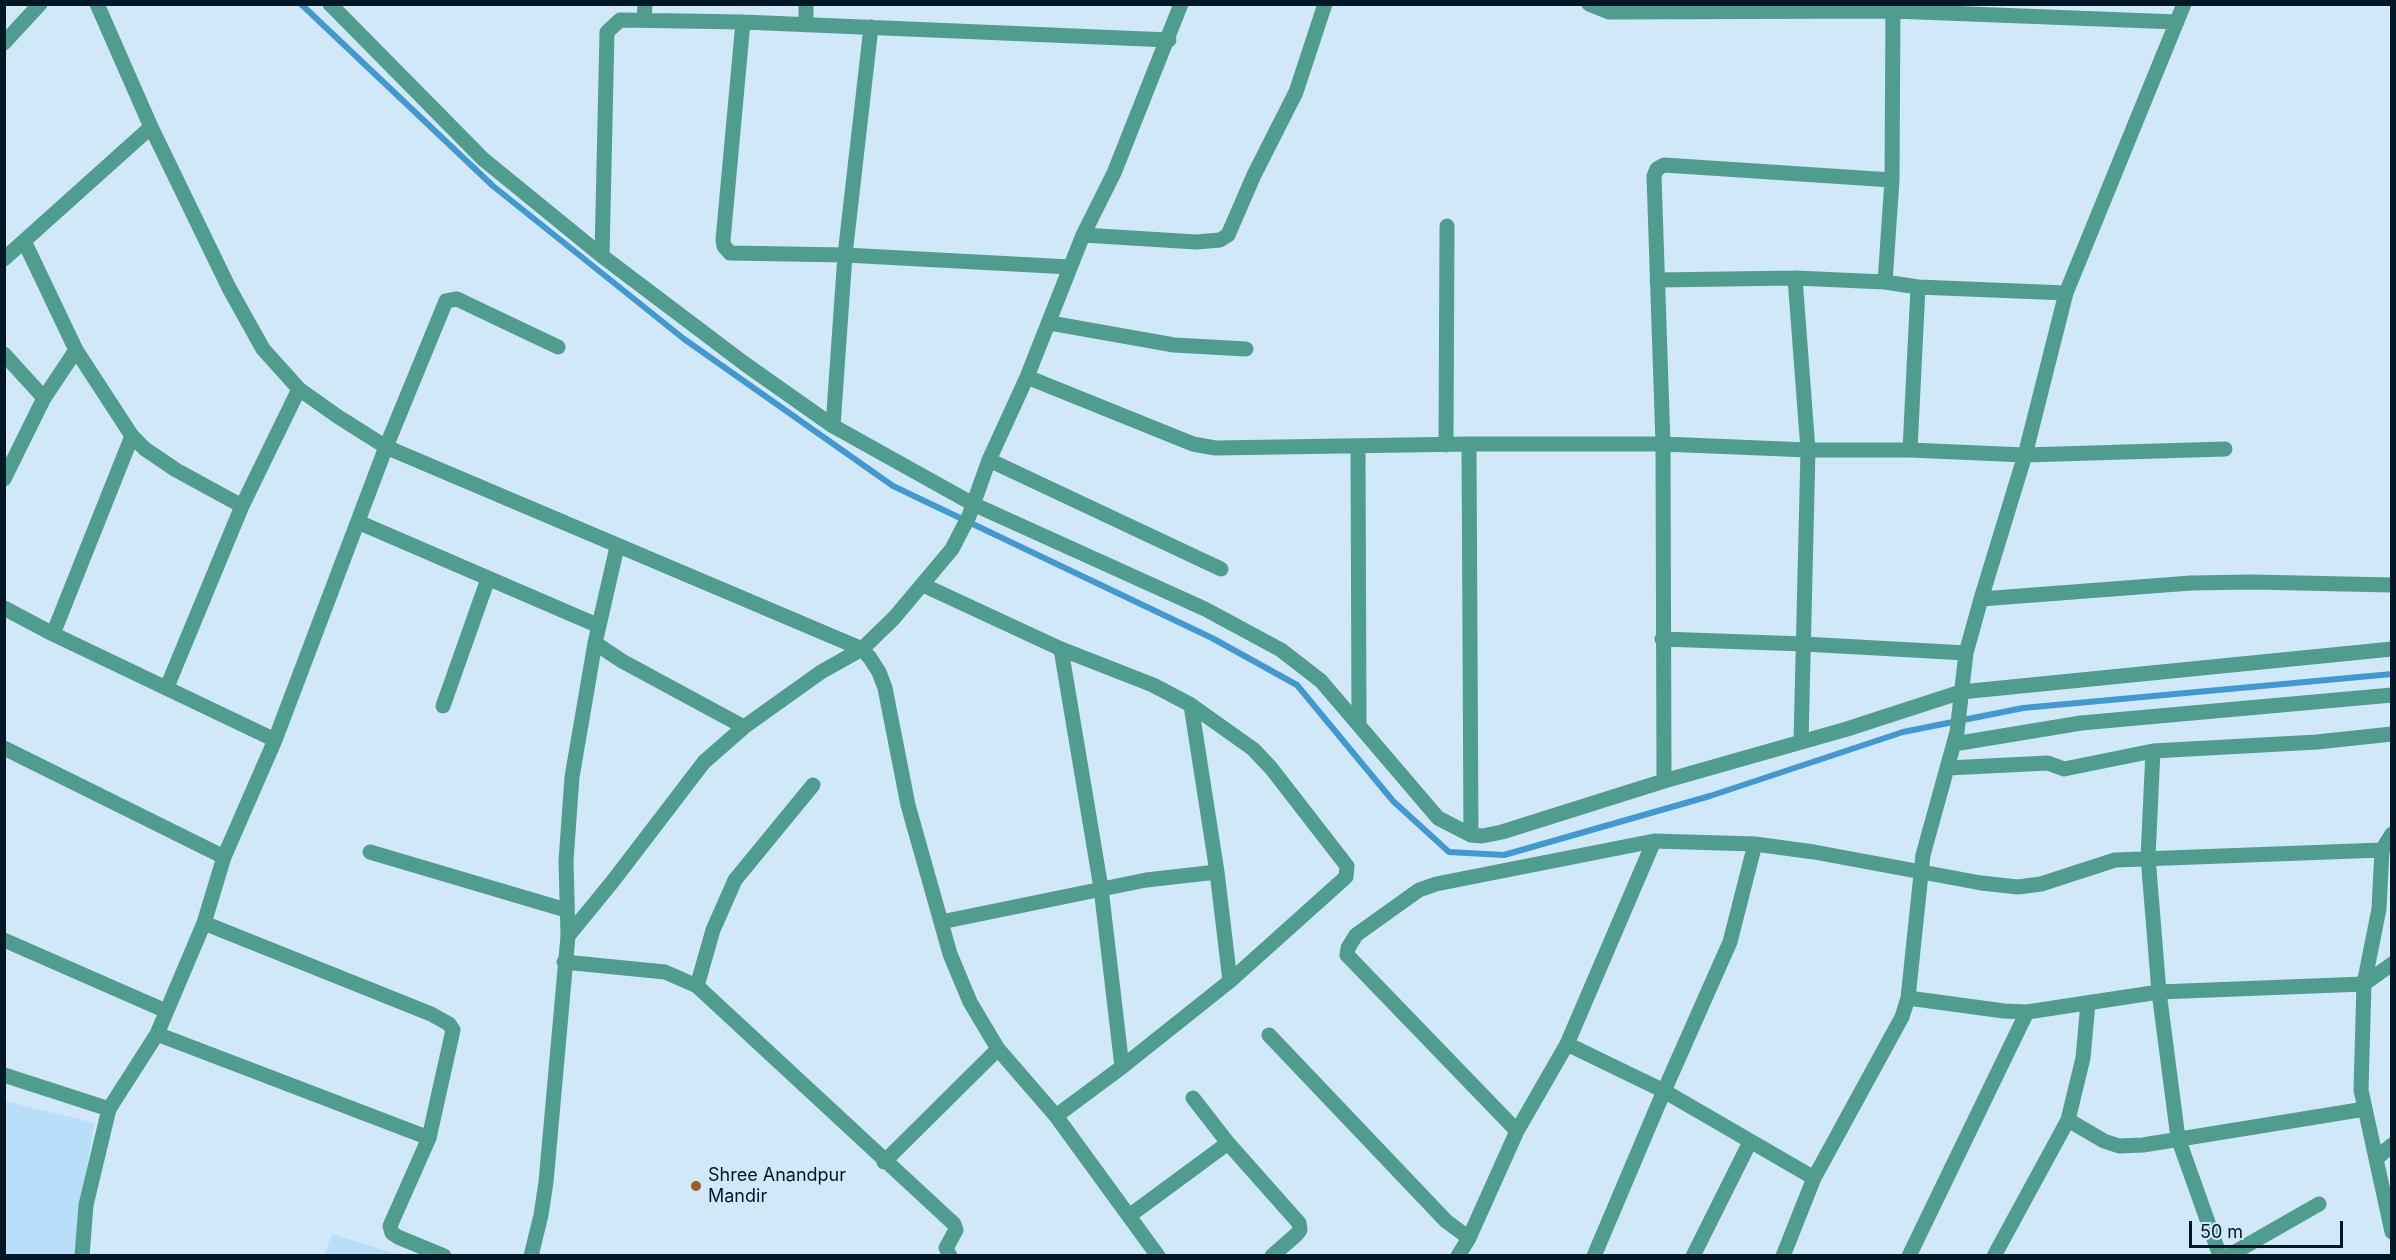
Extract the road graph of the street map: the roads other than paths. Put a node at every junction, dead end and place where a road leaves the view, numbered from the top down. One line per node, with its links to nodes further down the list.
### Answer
1 (40, 4): 18 (street)
2 (97, 4): 19 (street)
3 (330, 4): 25 (street)
4 (806, 4): 15 (street)
5 (1181, 4): 17 (street)
6 (1325, 4): 22 (street)
7 (1589, 4): 9 (street)
8 (2184, 4): 14 (street)
9 (1670, 8): 10 (street)
10 (1772, 8): 11 (street)
11 (1893, 8): 14 (street); 20 (street)
12 (644, 12): 13 (street); 25 (street)
13 (743, 22): 15 (street); 24 (street)
14 (2177, 22): 32 (street)
15 (806, 25): 16 (street)
16 (871, 27): 17 (street); 24 (street)
17 (1169, 40): 22 (street)
18 (4, 43)
19 (151, 127): 23 (street); 39 (street)
20 (1892, 180): 29 (street); 30 (street)
21 (1447, 226): 45 (street)
22 (1083, 235): 27 (street)
23 (25, 243): 26 (street); 36 (street)
24 (845, 255): 27 (street); 41 (street)
25 (602, 256): 41 (street)
26 (4, 259)
27 (1070, 267): 33 (street)
28 (1796, 278): 29 (street); 30 (street); 49 (street)
29 (1658, 280): 44 (street)
30 (1885, 282): 31 (street)
31 (1918, 287): 32 (street); 50 (street)
32 (2066, 293): 51 (street)
33 (1050, 323): 35 (street); 38 (street)
34 (558, 347): 47 (street)
35 (1246, 349)
36 (76, 350): 40 (street); 42 (street)
37 (4, 354): 40 (street)
38 (1027, 377): 46 (street); 52 (street)
39 (299, 389): 47 (street); 54 (street)
40 (44, 398): 53 (street)
41 (833, 426): 55 (street)
42 (132, 436): 54 (street); 65 (street)
43 (1469, 444): 44 (street); 45 (street); 90 (street)
44 (1663, 444): 49 (street); 66 (street)
45 (1446, 445): 46 (street)
46 (1358, 446): 78 (street)
47 (386, 447): 56 (street); 57 (street)
48 (2225, 449): 51 (street)
49 (1808, 450): 50 (street); 68 (street)
50 (1910, 450): 51 (street)
51 (2025, 456): 62 (street)
52 (989, 460): 55 (street); 58 (street)
53 (4, 479)
54 (242, 506): 73 (street)
55 (971, 510): 60 (street); 78 (street)
56 (358, 522): 59 (street); 82 (street)
57 (617, 547): 64 (street); 69 (street)
58 (1221, 569)
59 (488, 579): 64 (street); 77 (street)
60 (923, 585): 69 (street); 70 (street)
61 (2391, 585): 62 (street)
62 (1981, 599): 72 (street)
63 (4, 608): 65 (street)
64 (599, 626): 67 (street)
65 (53, 634): 73 (street)
66 (1662, 639): 68 (street); 87 (street)
67 (595, 643): 79 (street); 100 (street)
68 (1804, 644): 72 (street); 83 (street)
69 (862, 649): 79 (street); 101 (street)
70 (1061, 649): 76 (street); 99 (street)
71 (2391, 649): 75 (street)
72 (1966, 653): 75 (street)
73 (166, 687): 82 (street)
74 (2391, 695): 81 (street)
75 (1960, 700): 81 (street); 83 (street)
76 (1191, 705): 98 (street); 107 (street)
77 (443, 706)
78 (1359, 723): 90 (street)
79 (744, 727): 103 (street)
80 (2391, 734): 85 (street)
81 (1955, 738): 86 (street)
82 (275, 740): 95 (street)
83 (1802, 742): 87 (street)
84 (4, 748): 95 (street)
85 (2153, 751): 86 (street); 96 (street)
86 (1948, 768): 97 (street)
87 (1664, 781): 90 (street)
88 (813, 785): 109 (street)
89 (2391, 834): 93 (street)
90 (1471, 835)
91 (1654, 840): 92 (street); 117 (street); 127 (street)
92 (1755, 844): 97 (street); 121 (street)
93 (2382, 850): 96 (street); 108 (street)
94 (370, 852): 100 (street)
95 (224, 857): 102 (street)
96 (2148, 857): 97 (street); 110 (street)
97 (1922, 870): 111 (street)
98 (1217, 872): 99 (street); 107 (street)
99 (1101, 888): 101 (street); 119 (street)
100 (566, 910): 103 (street)
101 (941, 922): 118 (street)
102 (204, 923): 113 (street); 128 (street)
103 (568, 936): 105 (street)
104 (4, 940): 113 (street)
105 (564, 962): 109 (street); 143 (street)
106 (2391, 964): 108 (street)
107 (1230, 981): 119 (street)
108 (2364, 984): 110 (street); 124 (street)
109 (697, 986): 134 (street)
110 (2159, 992): 112 (street); 129 (street)
111 (1908, 998): 114 (street); 135 (street)
112 (2088, 1003): 114 (street); 126 (street)
113 (166, 1011): 115 (street)
114 (2028, 1012): 150 (street)
115 (158, 1034): 123 (street); 128 (street)
116 (1269, 1035): 139 (street)
117 (1567, 1044): 121 (street); 127 (street)
118 (999, 1049): 125 (street); 134 (street)
119 (1122, 1067): 125 (street)
120 (4, 1075): 123 (street)
121 (1664, 1091): 130 (street); 147 (street)
122 (1193, 1098): 131 (street)
123 (109, 1108): 141 (street)
124 (2365, 1109): 129 (street); 133 (street)
125 (1056, 1116): 137 (street)
126 (2068, 1120): 129 (street); 151 (street)
127 (1517, 1131): 139 (street)
128 (429, 1138): 142 (street)
129 (2178, 1138): 152 (street)
130 (1750, 1142): 135 (street); 148 (street)
131 (1228, 1143): 137 (street); 146 (street)
132 (2391, 1145): 133 (street)
133 (2376, 1159): 138 (street)
134 (884, 1162): 144 (street)
135 (1814, 1178): 149 (street)
136 (2319, 1204): 153 (street)
137 (1129, 1216): 145 (street)
138 (2391, 1232)
139 (1469, 1238): 140 (street)
140 (1460, 1255)
141 (82, 1256)
142 (444, 1256)
143 (531, 1256)
144 (950, 1256)
145 (1158, 1256)
146 (1272, 1256)
147 (1594, 1256)
148 (1693, 1256)
149 (1783, 1256)
150 (1909, 1256)
151 (1994, 1256)
152 (2220, 1256)
153 (2228, 1256)

